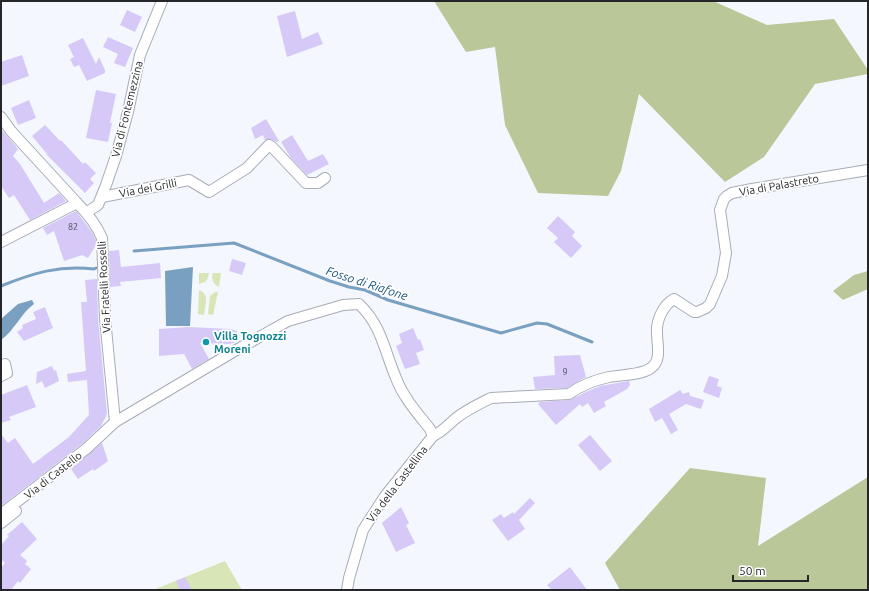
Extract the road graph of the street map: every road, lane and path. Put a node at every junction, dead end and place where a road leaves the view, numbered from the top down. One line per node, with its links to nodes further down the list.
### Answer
1 (162, 1): 5 (street, Via di Fontemezzina)
2 (1, 117): 6 (street, Via Fratelli Rosselli)
3 (868, 170): 11 (street, Via di Palastreto)
4 (325, 178): 5 (street, Via dei Grilli)
5 (102, 197): 7 (street, Via di Fontemezzina)
6 (77, 203): 7 (street, Via Fratelli Rosselli); 8 (street)
7 (87, 212): 9 (street, Via Fratelli Rosselli)
8 (1, 242)
9 (115, 422): 10 (street, Via della Castellina); 11 (street, Via della Castellina)
10 (102, 433): 12 (street, Via di Castello)
11 (433, 436): 15 (street, Via della Castellina)
12 (37, 488): 13 (street, Via di Castello); 14 (street)
13 (1, 514)
14 (1, 524)
15 (347, 590)

